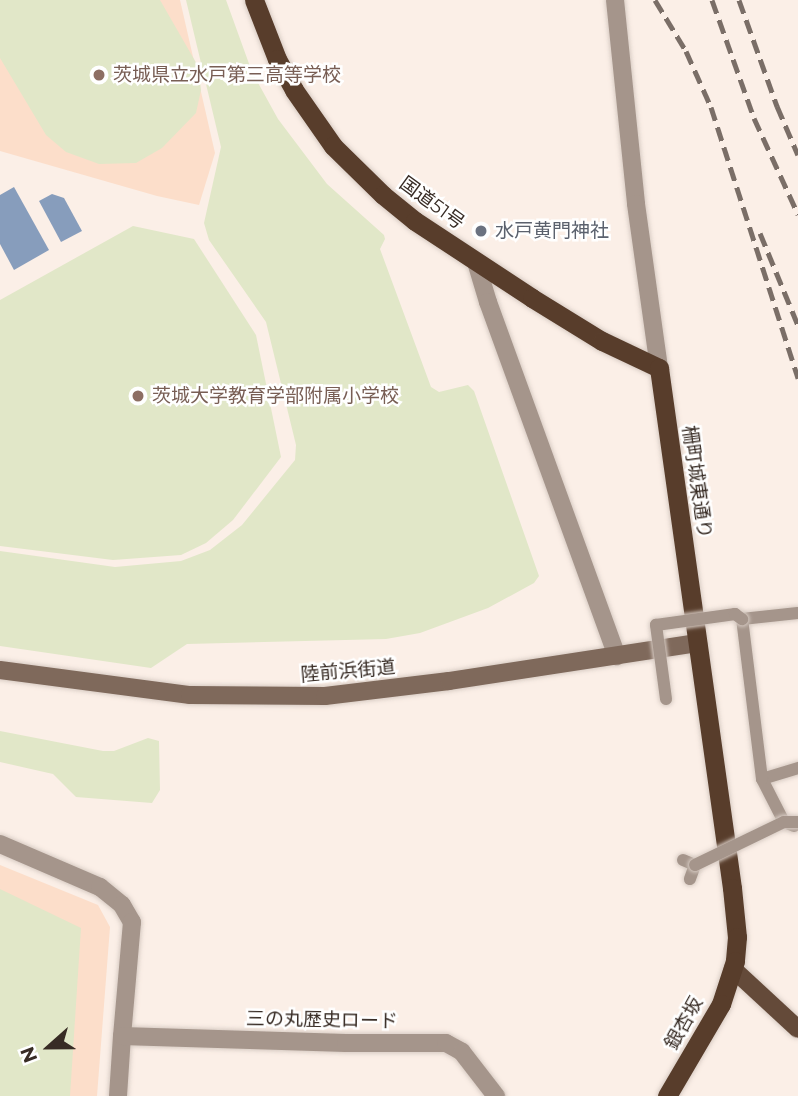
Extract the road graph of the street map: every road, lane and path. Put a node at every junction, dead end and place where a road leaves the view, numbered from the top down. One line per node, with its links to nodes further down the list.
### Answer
1 (254, 0): 3 (highway, 国道51号)
2 (615, 0): 4 (street, 柵町城東通り)
3 (476, 262): 4 (highway, 国道51号); 8 (street)
4 (659, 368): 7 (highway, 柵町城東通り)
5 (798, 613): 6 (street)
6 (742, 619): 10 (street, bridge); 12 (street)
7 (698, 643): 8 (main road, 陸前浜街道); 18 (highway, 柵町城東通り)
8 (617, 656): 9 (main road, 陸前浜街道)
9 (0, 670)
10 (666, 699)
11 (798, 768): 12 (street)
12 (762, 779): 13 (street)
13 (784, 822): 14 (street, bridge); 15 (street, bridge); 17 (street, bridge)
14 (798, 822)
15 (798, 828)
16 (0, 844): 20 (street)
17 (690, 879)
18 (733, 969): 19 (main road); 23 (highway, 銀杏坂)
19 (798, 1030)
20 (122, 1036): 21 (street); 22 (street, 三の丸歴史ロード)
21 (118, 1096)
22 (496, 1096)
23 (667, 1096)

